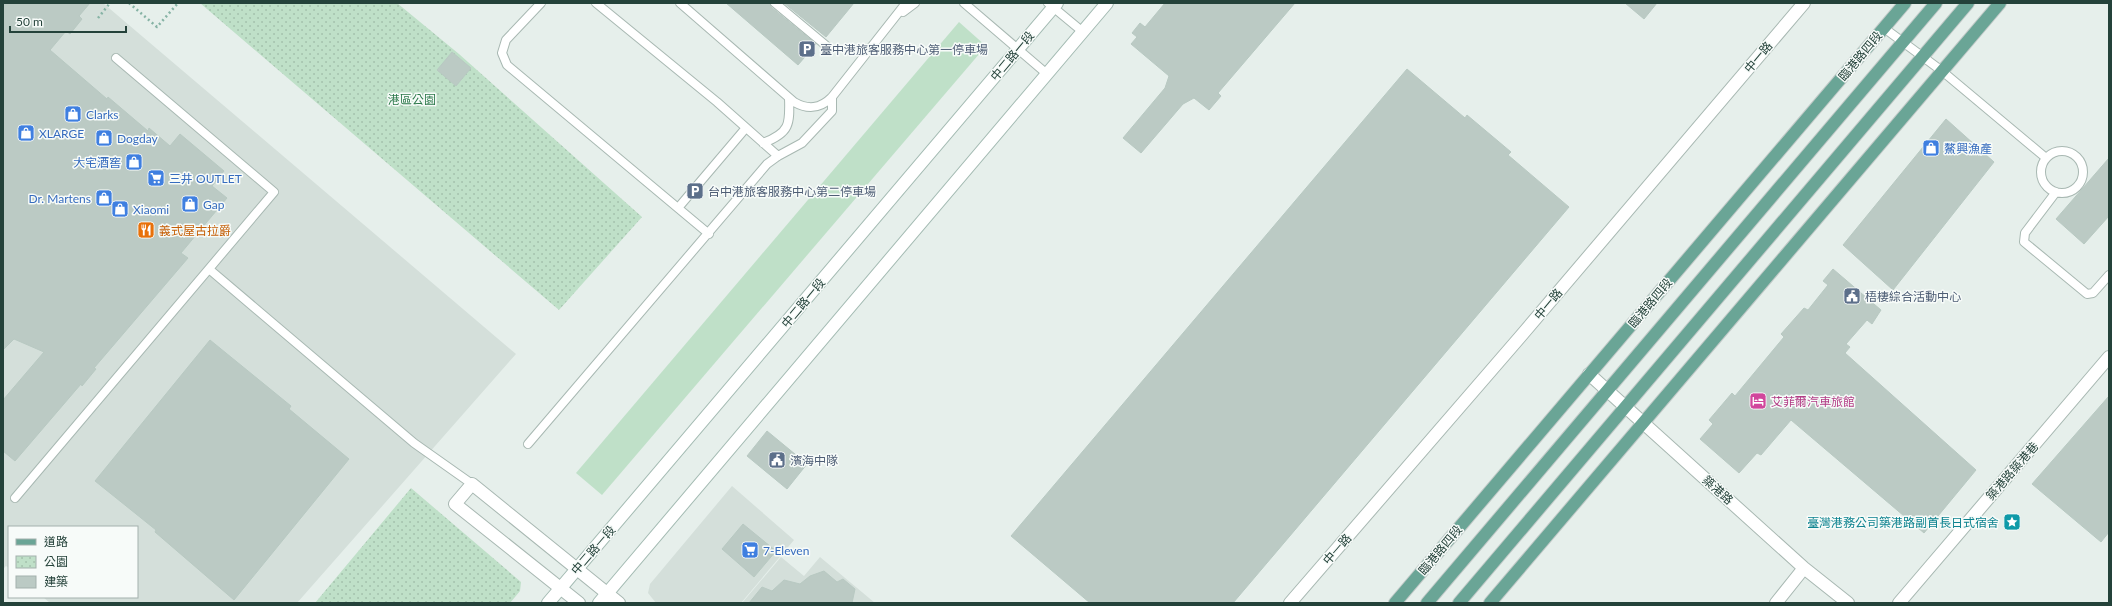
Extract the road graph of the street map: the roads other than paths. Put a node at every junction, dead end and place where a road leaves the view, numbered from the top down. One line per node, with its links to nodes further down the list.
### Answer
1 (541, 3): 32 (lane)
2 (596, 3): 27 (lane)
3 (680, 3): 26 (lane)
4 (775, 3): 19 (lane)
5 (906, 3): 15 (lane)
6 (915, 3): 15 (lane)
7 (964, 3): 20 (lane)
8 (1107, 3): 17 (street)
9 (1804, 3): 52 (street, 中一路)
10 (1905, 3): 16 (main road, 臨港路四段)
11 (1936, 3): 18 (main road, 臨港路四段)
12 (1968, 3): 21 (main road)
13 (2000, 3): 23 (main road)
14 (1053, 4): 17 (lane); 20 (street, 中二路一段)
15 (894, 18): 25 (lane)
16 (1884, 28): 18 (lane); 37 (main road, 臨港路四段)
17 (1083, 32): 24 (street)
18 (1903, 42): 21 (lane); 38 (main road, 臨港路四段)
19 (829, 48)
20 (1018, 50): 24 (lane); 45 (street, 中二路一段)
21 (1923, 56): 23 (lane); 39 (main road)
22 (116, 58): 34 (lane)
23 (1942, 71): 30 (lane); 40 (main road)
24 (1047, 74): 47 (street)
25 (832, 97): 26 (lane); 29 (lane)
26 (789, 98): 28 (lane)
27 (745, 129): 28 (lane); 32 (lane)
28 (763, 143): 29 (lane)
29 (778, 156): 33 (lane)
30 (2046, 158): 31 (lane); 31 (lane)
31 (2056, 192): 35 (lane)
32 (678, 208): 33 (lane)
33 (709, 234): 41 (lane)
34 (209, 269): 42 (lane); 43 (lane)
35 (2109, 275)
36 (2109, 357): 59 (street, 築港路築港巷)
37 (1589, 374): 38 (street, 築港路); 53 (main road, 臨港路四段)
38 (1607, 391): 39 (street, 築港路); 54 (main road, 臨港路四段)
39 (1626, 407): 40 (street, 築港路); 55 (main road)
40 (1644, 423): 44 (street, 築港路); 56 (main road)
41 (528, 444)
42 (472, 484): 45 (street); 46 (street)
43 (15, 498)
44 (1804, 568): 57 (street); 58 (street, 築港路)
45 (578, 569): 46 (street, 中二路一段); 47 (street)
46 (561, 588): 48 (street, 中二路一段); 49 (street)
47 (607, 594): 50 (street); 51 (street)
48 (548, 603)
49 (579, 603)
50 (598, 603)
51 (619, 603)
52 (1290, 603)
53 (1395, 603)
54 (1427, 603)
55 (1458, 603)
56 (1490, 603)
57 (1776, 603)
58 (1848, 603)
59 (1899, 603)

